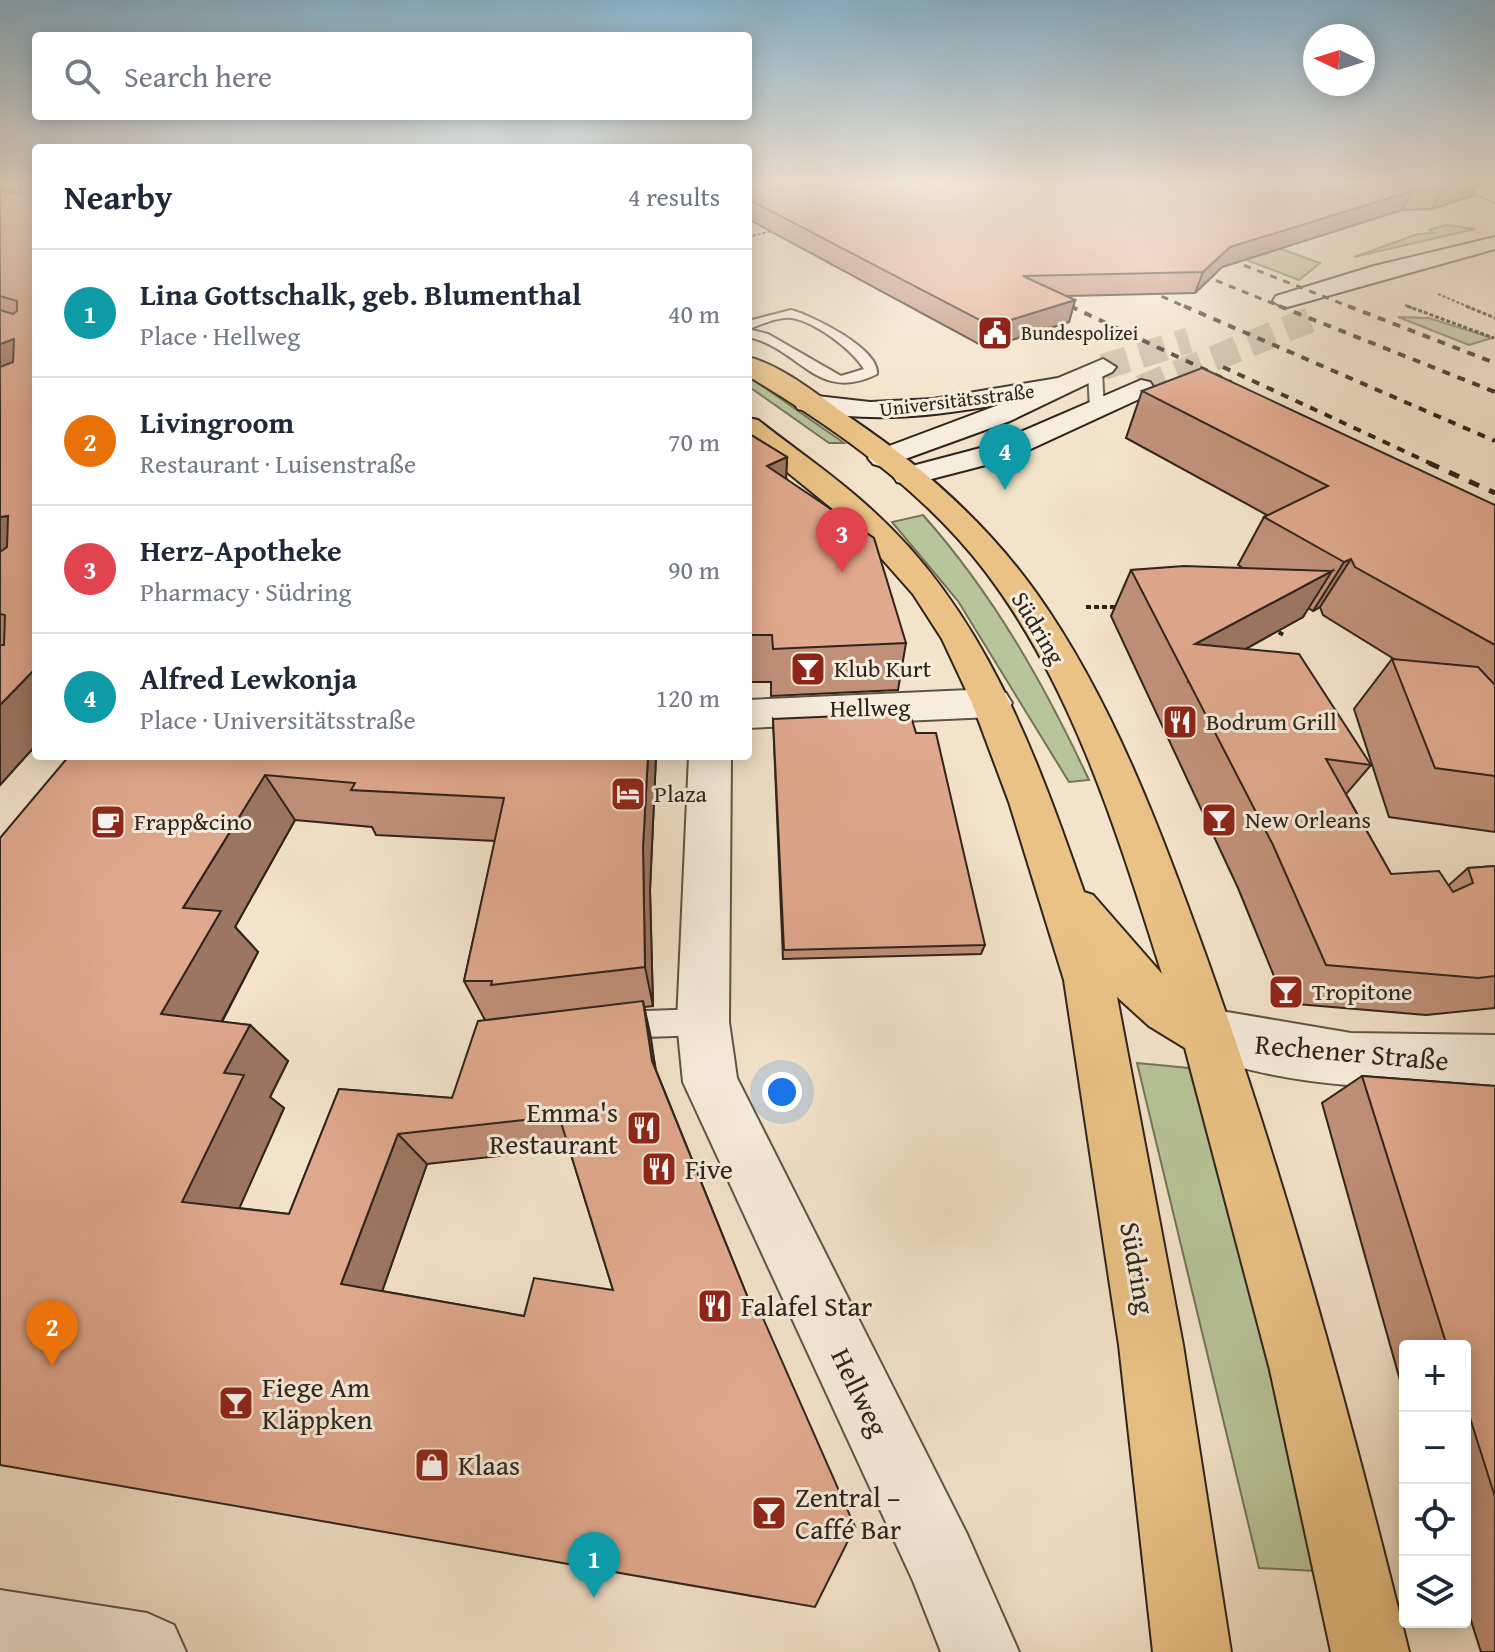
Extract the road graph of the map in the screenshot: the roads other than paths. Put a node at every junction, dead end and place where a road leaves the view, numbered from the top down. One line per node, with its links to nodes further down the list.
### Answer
1 (1423, 260): 4 (main road)
2 (1485, 268): 3 (main road)
3 (1382, 296)
4 (1284, 301)
5 (752, 324): 6 (lane)
6 (752, 333)
7 (752, 368): 11 (main road)
8 (1099, 369): 9 (main road, Universitätsstraße); 12 (lane)
9 (1058, 386): 11 (main road, Universitätsstraße); 14 (main road, Universitätsstraße)
10 (1141, 388): 12 (main road, Universitätsstraße)
11 (808, 403): 14 (main road)
12 (1097, 410): 15 (main road, Universitätsstraße)
13 (752, 428): 14 (main road)
14 (851, 470): 15 (main road); 15 (main road, Südring); 16 (main road, Südring)
15 (908, 476): 22 (main road, Südring)
16 (992, 703): 17 (main road, Hellweg); 19 (main road, Südring)
17 (752, 714)
18 (710, 760): 20 (main road, Hellweg)
19 (1060, 888): 22 (main road, Südring); 27 (main road, Südring)
20 (703, 1022): 21 (lane); 26 (main road, Hellweg)
21 (587, 1030)
22 (1209, 1034): 23 (main road, Rechener Straße); 28 (main road, Südring)
23 (1495, 1061)
24 (0, 1628): 25 (main road)
25 (147, 1652)
26 (980, 1652)
27 (1192, 1652)
28 (1370, 1652)

